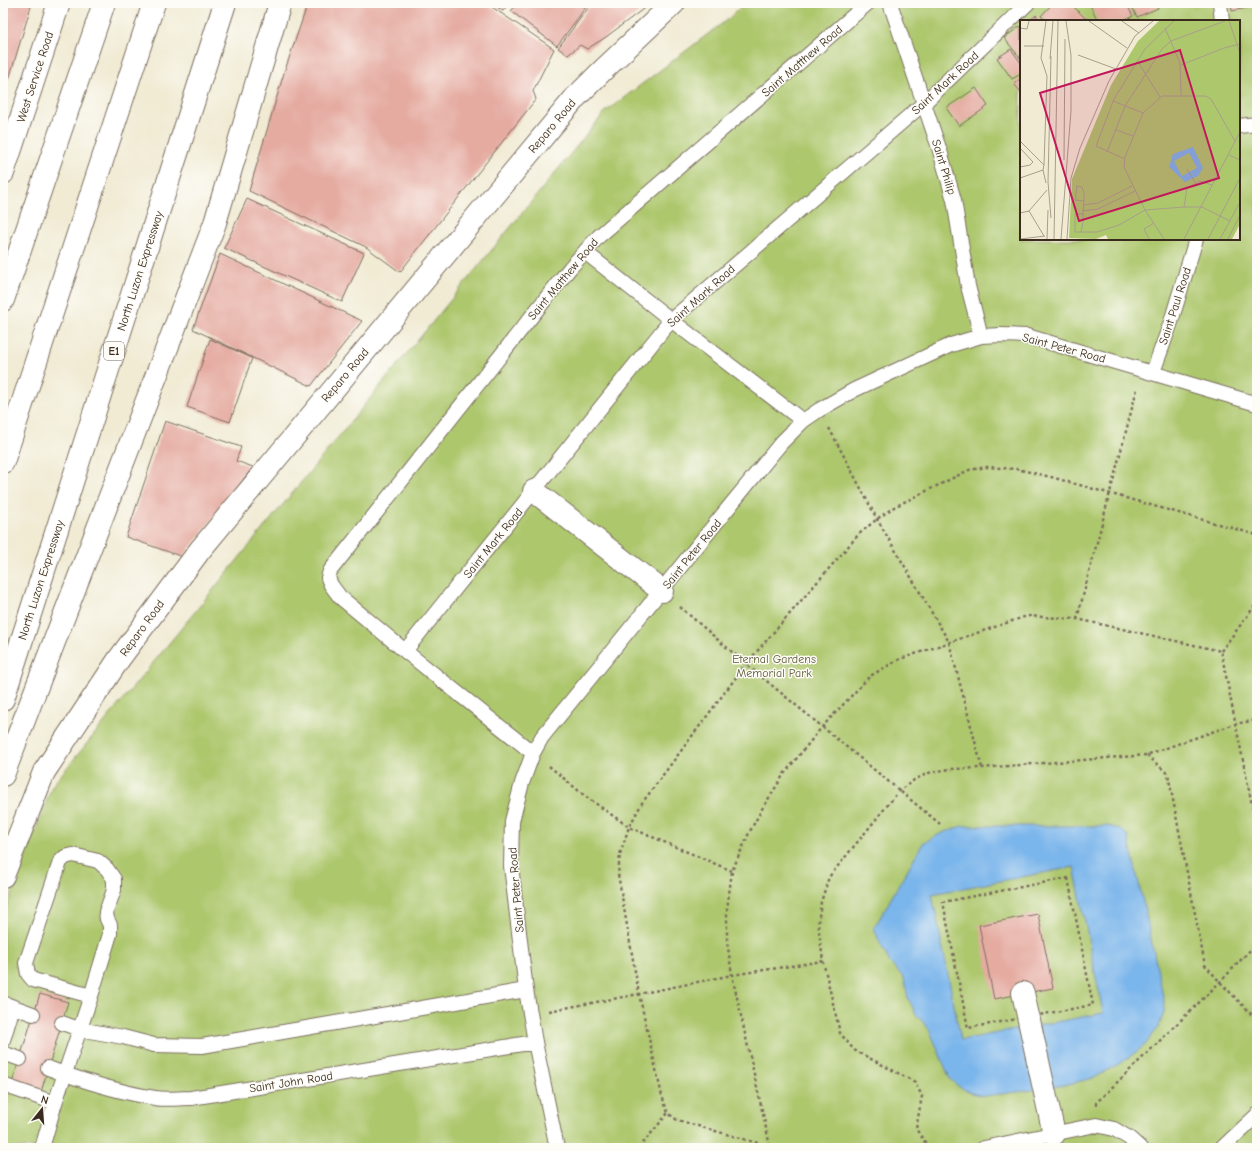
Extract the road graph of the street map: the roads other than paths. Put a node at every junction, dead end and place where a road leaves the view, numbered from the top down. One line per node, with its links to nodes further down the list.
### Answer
1 (59, 3): 15 (main road, West Service Road)
2 (104, 3): 18 (main road)
3 (154, 3): 24 (main road)
4 (225, 3): 28 (main road, North Luzon Expressway / E1)
5 (280, 3): 30 (main road)
6 (674, 3): 31 (main road, Reparo Road)
7 (868, 3): 17 (lane, Saint Matthew Road)
8 (890, 3): 12 (lane, Saint Philip)
9 (1028, 3): 12 (lane, Saint Mark Road)
10 (1220, 3): 11 (lane)
11 (1222, 20)
12 (923, 104): 19 (lane, Saint Mark Road); 20 (lane, Saint Philip)
13 (1257, 124): 14 (lane)
14 (1240, 126)
15 (3, 173)
16 (1196, 240): 21 (lane, Saint Paul Road)
17 (585, 252): 19 (lane); 27 (lane, Saint Matthew Road)
18 (3, 300)
19 (671, 320): 23 (lane); 25 (lane, Saint Mark Road)
20 (981, 336): 21 (lane, Saint Peter Road); 23 (lane, Saint Peter Road)
21 (1153, 372): 22 (lane, Saint Peter Road)
22 (1257, 404)
23 (803, 421): 26 (lane, Saint Peter Road)
24 (3, 462)
25 (534, 491): 26 (main road); 27 (lane, Saint Mark Road)
26 (662, 591): 29 (lane, Saint Peter Road)
27 (406, 651): 29 (lane)
28 (3, 699)
29 (533, 753): 32 (lane, Saint Peter Road)
30 (3, 775)
31 (3, 876)
32 (526, 990): 38 (lane); 40 (lane, Saint Peter Road)
33 (1023, 993): 48 (main road)
34 (91, 996): 34 (lane); 38 (lane)
35 (8, 1005): 36 (lane); 39 (lane)
36 (33, 1014)
37 (62, 1023): 38 (lane)
38 (80, 1029): 44 (lane)
39 (3, 1040)
40 (535, 1042): 44 (lane, Saint John Road); 50 (lane, Saint Peter Road)
41 (3, 1054): 42 (lane)
42 (20, 1059)
43 (48, 1068): 44 (lane, Saint John Road)
44 (64, 1074): 46 (lane)
45 (3, 1085): 46 (lane)
46 (55, 1103): 49 (lane)
47 (1257, 1115): 53 (lane)
48 (1054, 1134): 51 (lane); 52 (lane)
49 (42, 1148)
50 (557, 1148)
51 (984, 1148)
52 (1140, 1148)
53 (1222, 1148)

